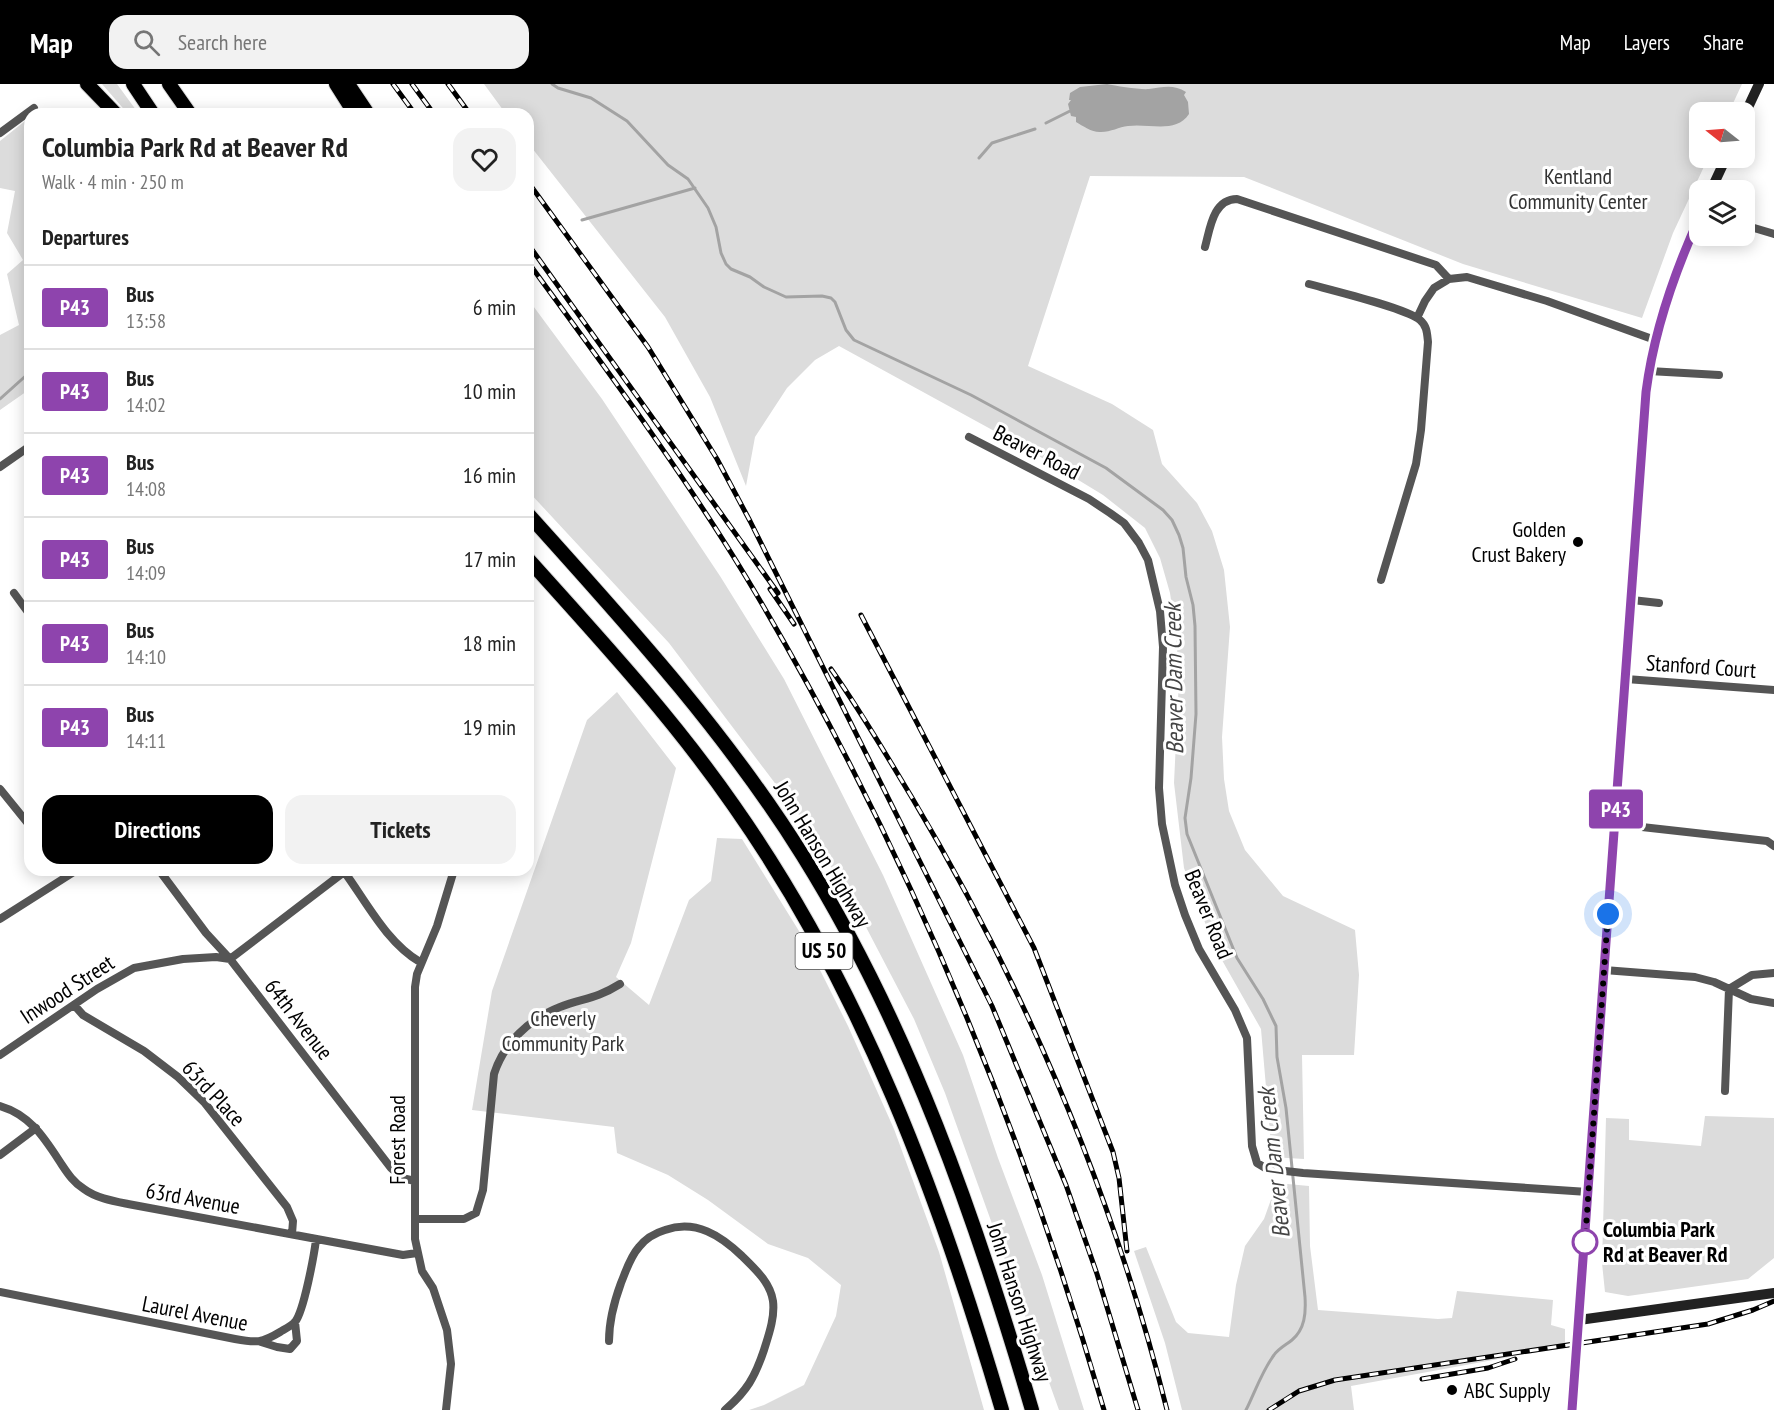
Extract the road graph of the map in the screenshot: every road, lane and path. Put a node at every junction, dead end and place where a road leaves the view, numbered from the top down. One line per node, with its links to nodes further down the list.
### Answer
1 (87, 84): 8 (highway)
2 (133, 84): 9 (highway)
3 (169, 84): 10 (highway)
4 (336, 84): 11 (highway)
5 (348, 84): 12 (highway)
6 (1759, 84): 7 (street)
7 (1751, 102)
8 (110, 108)
9 (149, 108)
10 (186, 108)
11 (352, 108)
12 (364, 108)
13 (24, 116): 14 (street)
14 (0, 134)
15 (1755, 228): 16 (street)
16 (1774, 234)
17 (1689, 242): 22 (street)
18 (1205, 247): 19 (street)
19 (1449, 279): 21 (street); 22 (street)
20 (1309, 284): 21 (street)
21 (1417, 318): 30 (street)
22 (1655, 340): 23 (street)
23 (1649, 371): 24 (street); 32 (street)
24 (1719, 375)
25 (969, 437): 61 (street, Beaver Road)
26 (24, 450): 27 (street)
27 (0, 467)
28 (534, 521): 75 (highway, John Hanson Highway / US 50)
29 (534, 566): 74 (highway, US 50)
30 (1381, 580)
31 (14, 593): 34 (street)
32 (1632, 600): 33 (street); 35 (street)
33 (1659, 603)
34 (24, 607)
35 (1626, 679): 36 (street, Stanford Court); 39 (street)
36 (1774, 690)
37 (0, 789): 38 (street)
38 (24, 819)
39 (1614, 824): 40 (street); 49 (street)
40 (1774, 846)
41 (64, 876): 46 (street)
42 (163, 876): 47 (street, 64th Avenue)
43 (338, 876): 47 (street)
44 (348, 876): 48 (street)
45 (452, 876): 48 (street, Forest Road)
46 (0, 919)
47 (230, 959): 54 (street, Inwood Street); 60 (street, 64th Avenue)
48 (420, 962): 60 (street, Forest Road)
49 (1604, 970): 52 (street); 61 (street)
50 (1774, 973): 52 (street)
51 (620, 984): 62 (street)
52 (1729, 989): 53 (street); 56 (street)
53 (1774, 1003)
54 (75, 1006): 55 (street, Inwood Street); 63 (street, 63rd Place)
55 (0, 1055)
56 (1725, 1091)
57 (0, 1106): 58 (street, 63rd Avenue)
58 (36, 1128): 59 (street); 63 (street, 63rd Avenue)
59 (0, 1155)
60 (415, 1181): 62 (street, Forest Road)
61 (1588, 1192): 68 (street)
62 (416, 1219): 65 (street, Forest Road)
63 (292, 1234): 64 (street, 63rd Avenue)
64 (316, 1240): 65 (street, 63rd Avenue); 69 (street)
65 (417, 1253): 72 (street, Forest Road)
66 (0, 1292): 71 (street, Laurel Avenue)
67 (1774, 1293): 68 (street)
68 (1579, 1320): 76 (street)
69 (295, 1322): 71 (street, Laurel Avenue); 71 (street)
70 (609, 1341): 73 (street)
71 (261, 1342)
72 (446, 1410)
73 (725, 1410)
74 (1002, 1410)
75 (1032, 1410)
76 (1572, 1410)

